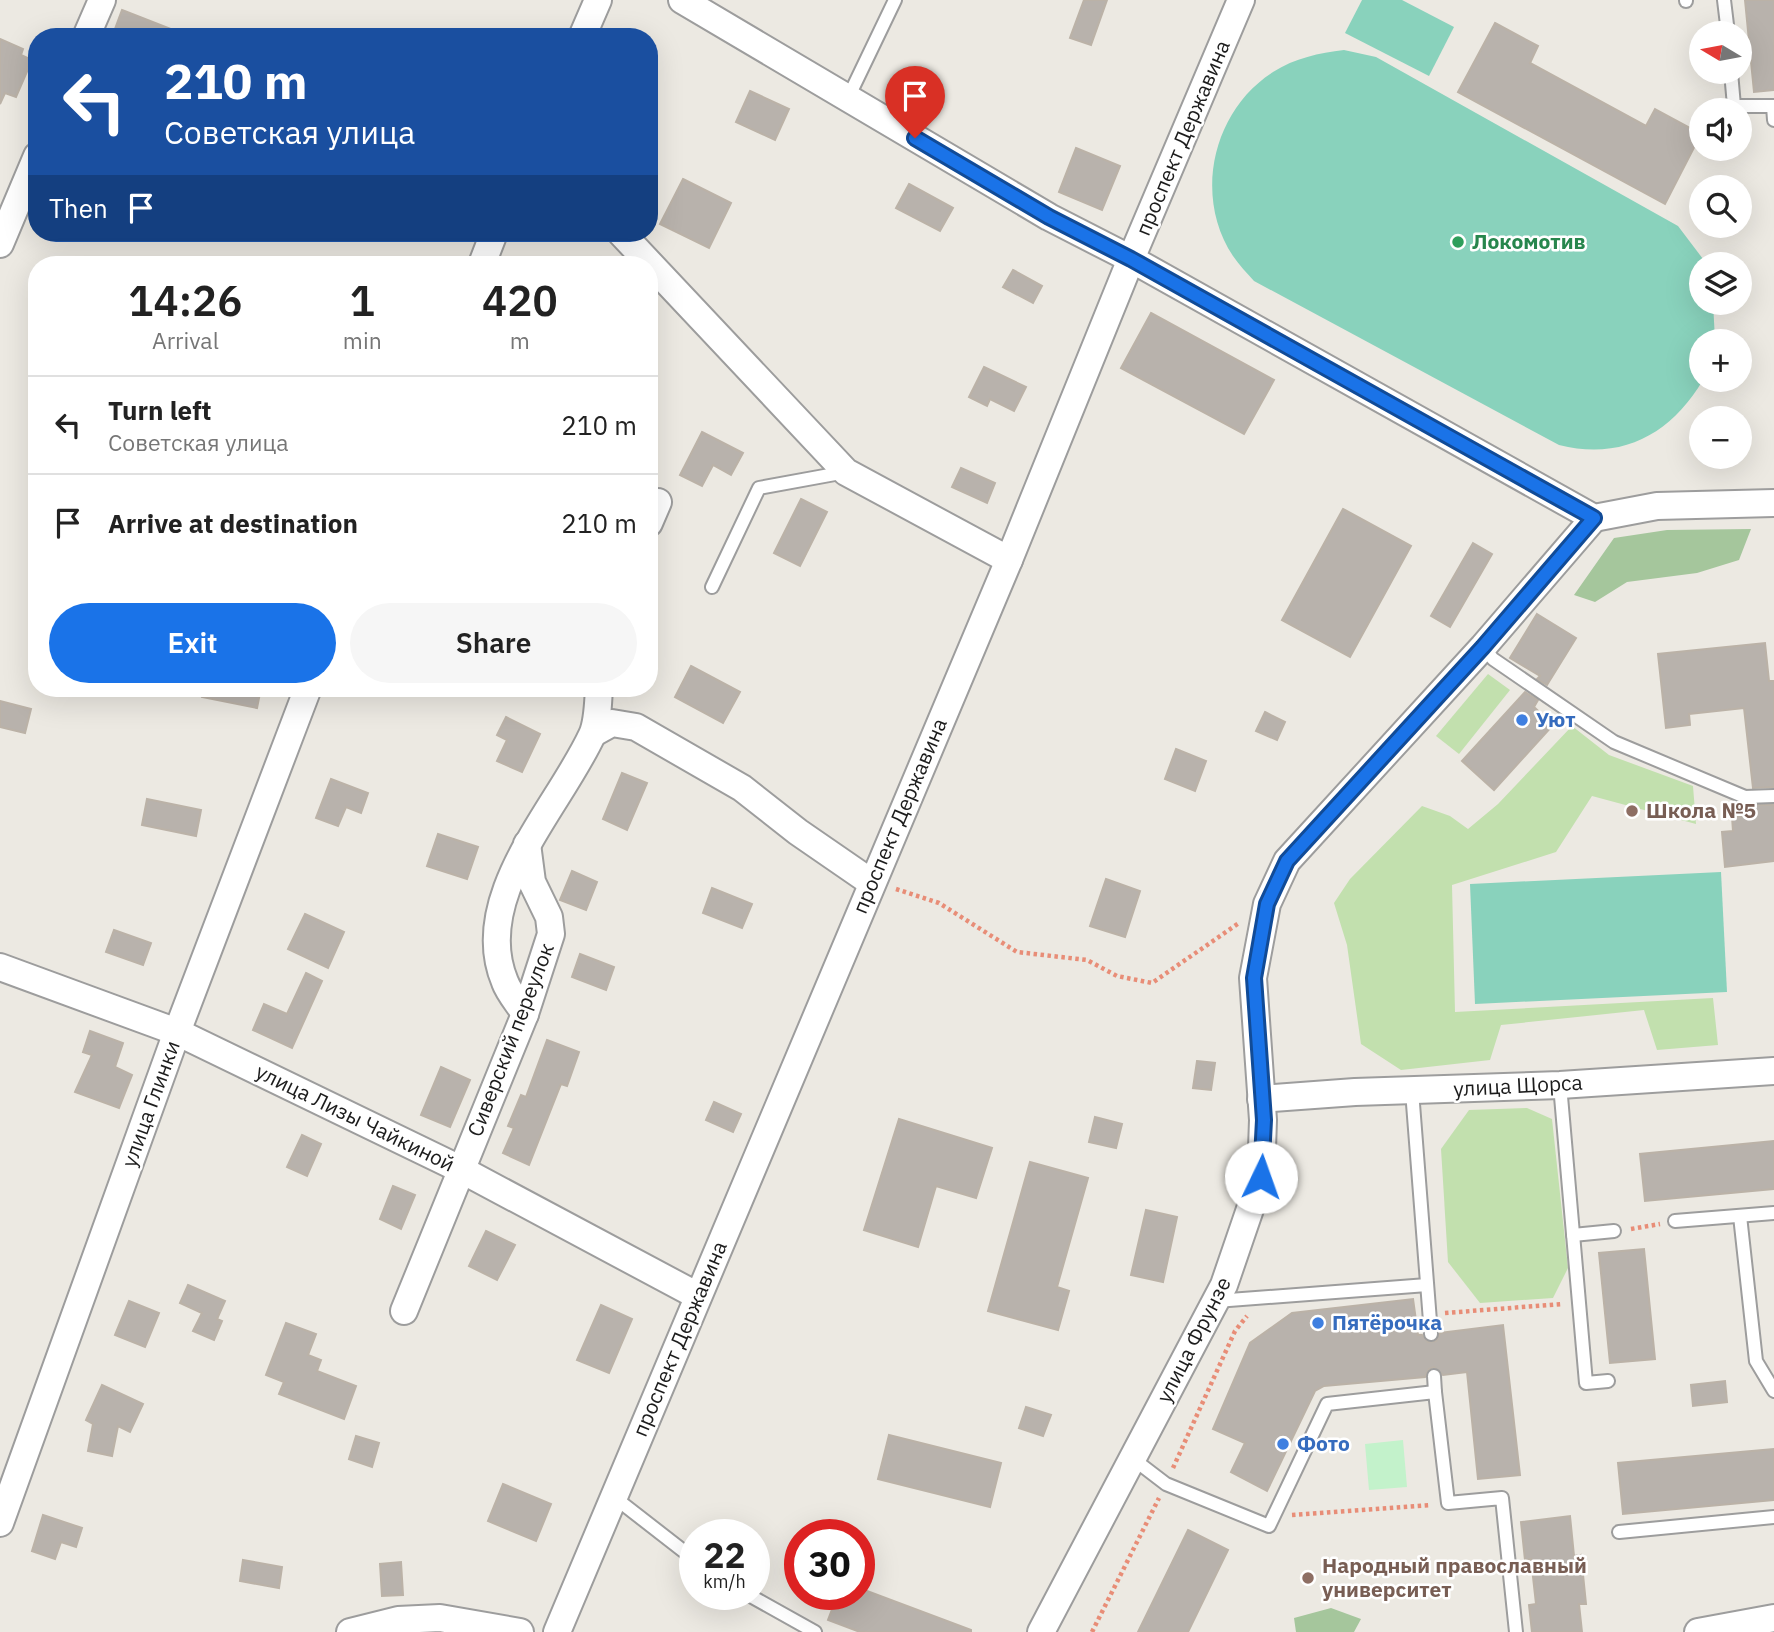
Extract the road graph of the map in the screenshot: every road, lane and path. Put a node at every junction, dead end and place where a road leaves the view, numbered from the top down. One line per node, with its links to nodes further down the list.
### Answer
1 (102, 0): 8 (street)
2 (598, 0): 9 (street)
3 (682, 0): 11 (street)
4 (1241, 0): 18 (street, проспект Державина)
5 (1724, 0): 7 (lane)
6 (896, 1): 11 (lane)
7 (1727, 21)
8 (90, 28)
9 (586, 28)
10 (1732, 84): 12 (lane)
11 (848, 98): 18 (street)
12 (1773, 106): 13 (lane)
13 (1774, 120)
14 (28, 177): 16 (street)
15 (629, 242): 17 (street)
16 (0, 244)
17 (643, 256)
18 (1131, 259): 22 (street); 23 (street, проспект Державина)
19 (658, 272): 20 (street)
20 (846, 472): 23 (street); 24 (lane)
21 (1774, 502): 22 (street)
22 (1594, 518): 25 (street, улица Фрунзе)
23 (1009, 560): 31 (street, проспект Державина)
24 (712, 587)
25 (1483, 647): 29 (lane); 32 (street, улица Фрунзе)
26 (305, 697): 35 (street, улица Глинки)
27 (599, 697): 28 (street)
28 (594, 733): 30 (street); 31 (street)
29 (1774, 796)
30 (527, 844): 34 (street, Сиверский переулок); 34 (street)
31 (872, 883): 32 (path); 47 (street, проспект Державина)
32 (1267, 904): 39 (street, улица Фрунзе)
33 (0, 967): 35 (street, улица Лизы Чайкиной)
34 (525, 1014): 40 (street, Сиверский переулок)
35 (177, 1032): 40 (street, улица Лизы Чайкиной); 64 (street, улица Глинки)
36 (1774, 1071): 37 (street, улица Щорса)
37 (1560, 1085): 38 (street, улица Щорса); 45 (lane)
38 (1412, 1091): 39 (street, улица Щорса); 46 (lane)
39 (1261, 1099): 49 (street, улица Фрунзе)
40 (460, 1169): 47 (street, улица Лизы Чайкиной); 51 (street, Сиверский переулок)
41 (1774, 1213): 42 (lane)
42 (1740, 1216): 43 (lane); 56 (lane)
43 (1675, 1222): 44 (path)
44 (1614, 1231): 45 (lane)
45 (1573, 1234): 50 (lane)
46 (1427, 1285): 48 (lane); 52 (lane)
47 (698, 1296): 60 (street, проспект Державина)
48 (1264, 1297): 49 (lane); 59 (path)
49 (1216, 1301): 58 (street, улица Фрунзе)
50 (1579, 1303): 52 (path); 55 (lane)
51 (404, 1311)
52 (1430, 1314): 53 (lane)
53 (1431, 1334)
54 (1434, 1376): 57 (lane)
55 (1608, 1381)
56 (1774, 1391)
57 (1435, 1392): 61 (lane); 62 (lane)
58 (1132, 1458): 59 (lane); 73 (street, улица Фрунзе)
59 (1166, 1484): 62 (lane); 74 (path)
60 (614, 1497): 66 (lane); 71 (street, проспект Державина)
61 (1448, 1503): 62 (path); 75 (lane)
62 (1273, 1516)
63 (1774, 1517): 65 (lane)
64 (0, 1523)
65 (1619, 1532)
66 (679, 1548)
67 (770, 1607): 72 (lane)
68 (1774, 1618): 76 (street)
69 (350, 1632): 70 (street)
70 (520, 1632)
71 (557, 1632)
72 (815, 1632)
73 (1041, 1632)
74 (1091, 1632)
75 (1516, 1632)
76 (1698, 1632)

